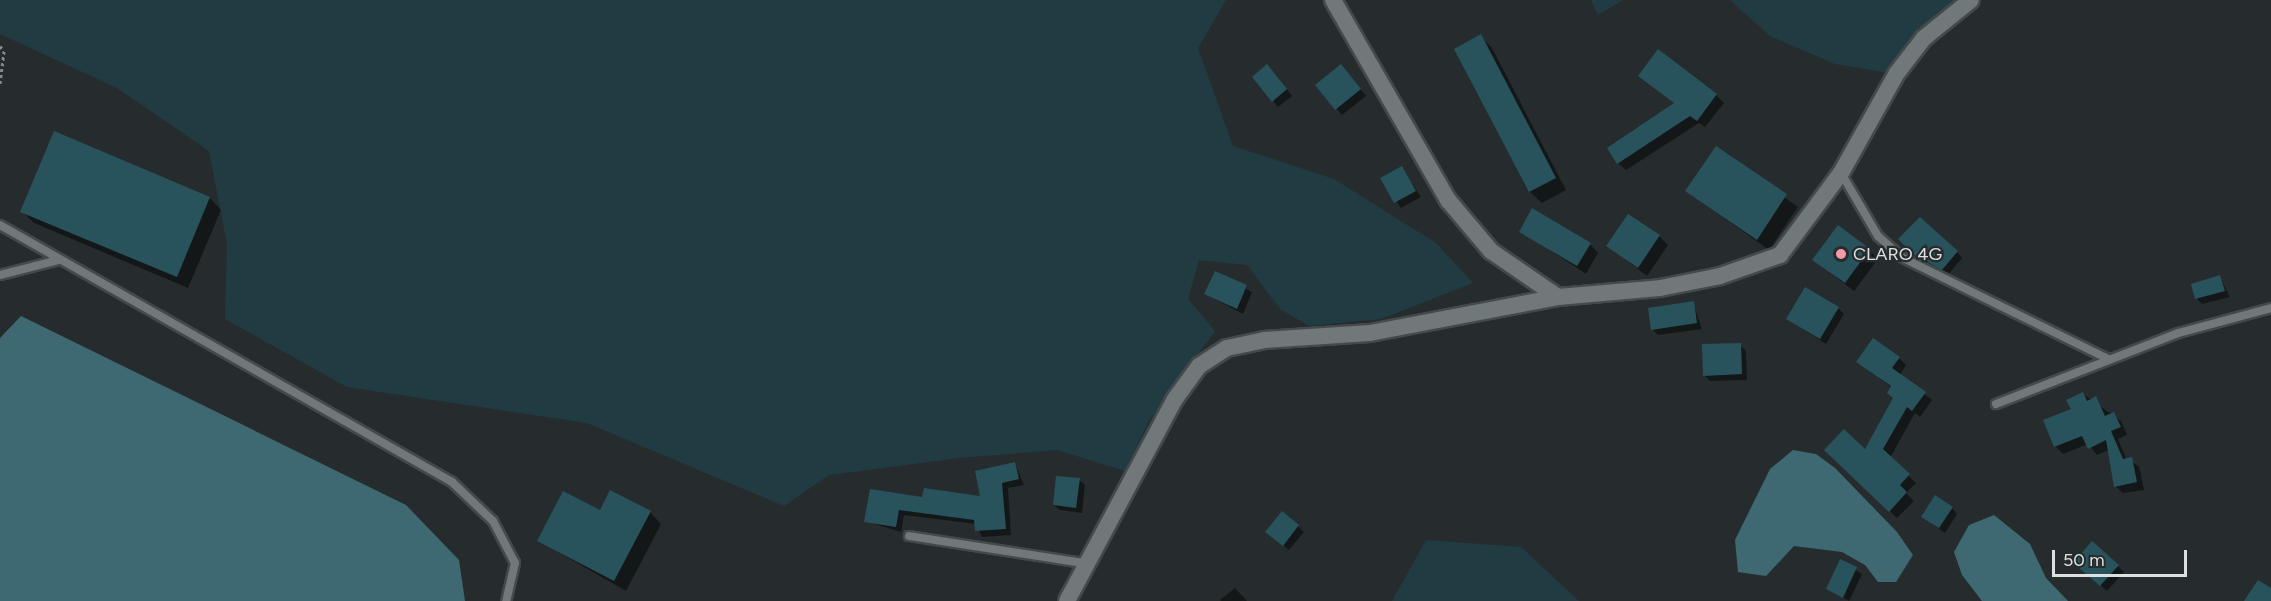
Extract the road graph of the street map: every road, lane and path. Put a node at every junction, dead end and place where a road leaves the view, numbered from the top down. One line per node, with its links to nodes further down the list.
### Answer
1 (1333, 0): 9 (street)
2 (1971, 0): 5 (street)
3 (0, 46): 4 (path)
4 (0, 85)
5 (1841, 173): 9 (street); 11 (lane)
6 (0, 225): 7 (lane)
7 (59, 260): 8 (lane); 15 (lane)
8 (0, 275)
9 (1558, 297): 14 (street)
10 (2271, 308): 11 (lane)
11 (2108, 359): 12 (lane)
12 (1996, 404)
13 (909, 536): 14 (lane)
14 (1089, 564): 16 (street)
15 (506, 601)
16 (1067, 601)

